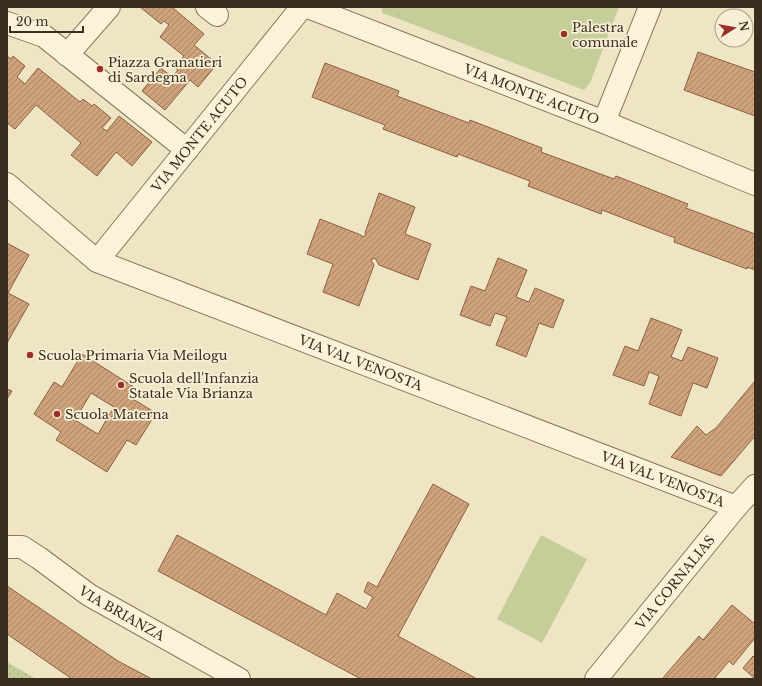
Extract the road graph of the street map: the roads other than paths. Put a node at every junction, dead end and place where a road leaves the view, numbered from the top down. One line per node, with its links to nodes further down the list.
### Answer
1 (11, 7): 6 (street)
2 (108, 7): 8 (street)
3 (302, 7): 10 (street, VIA MONTE ACUTO)
4 (308, 7): 9 (street, VIA MONTE ACUTO)
5 (650, 7): 9 (street)
6 (7, 12)
7 (7, 22): 8 (street)
8 (68, 54): 10 (street)
9 (604, 122): 12 (street, VIA MONTE ACUTO)
10 (187, 150): 13 (street, VIA MONTE ACUTO)
11 (7, 184): 13 (street, VIA VAL VENOSTA)
12 (755, 184)
13 (97, 261): 15 (street, VIA VAL VENOSTA)
14 (755, 486): 15 (street, VIA CORNALIAS)
15 (736, 507): 18 (street, VIA CORNALIAS)
16 (7, 547): 17 (street, VIA BRIANZA)
17 (239, 679)
18 (596, 679)

